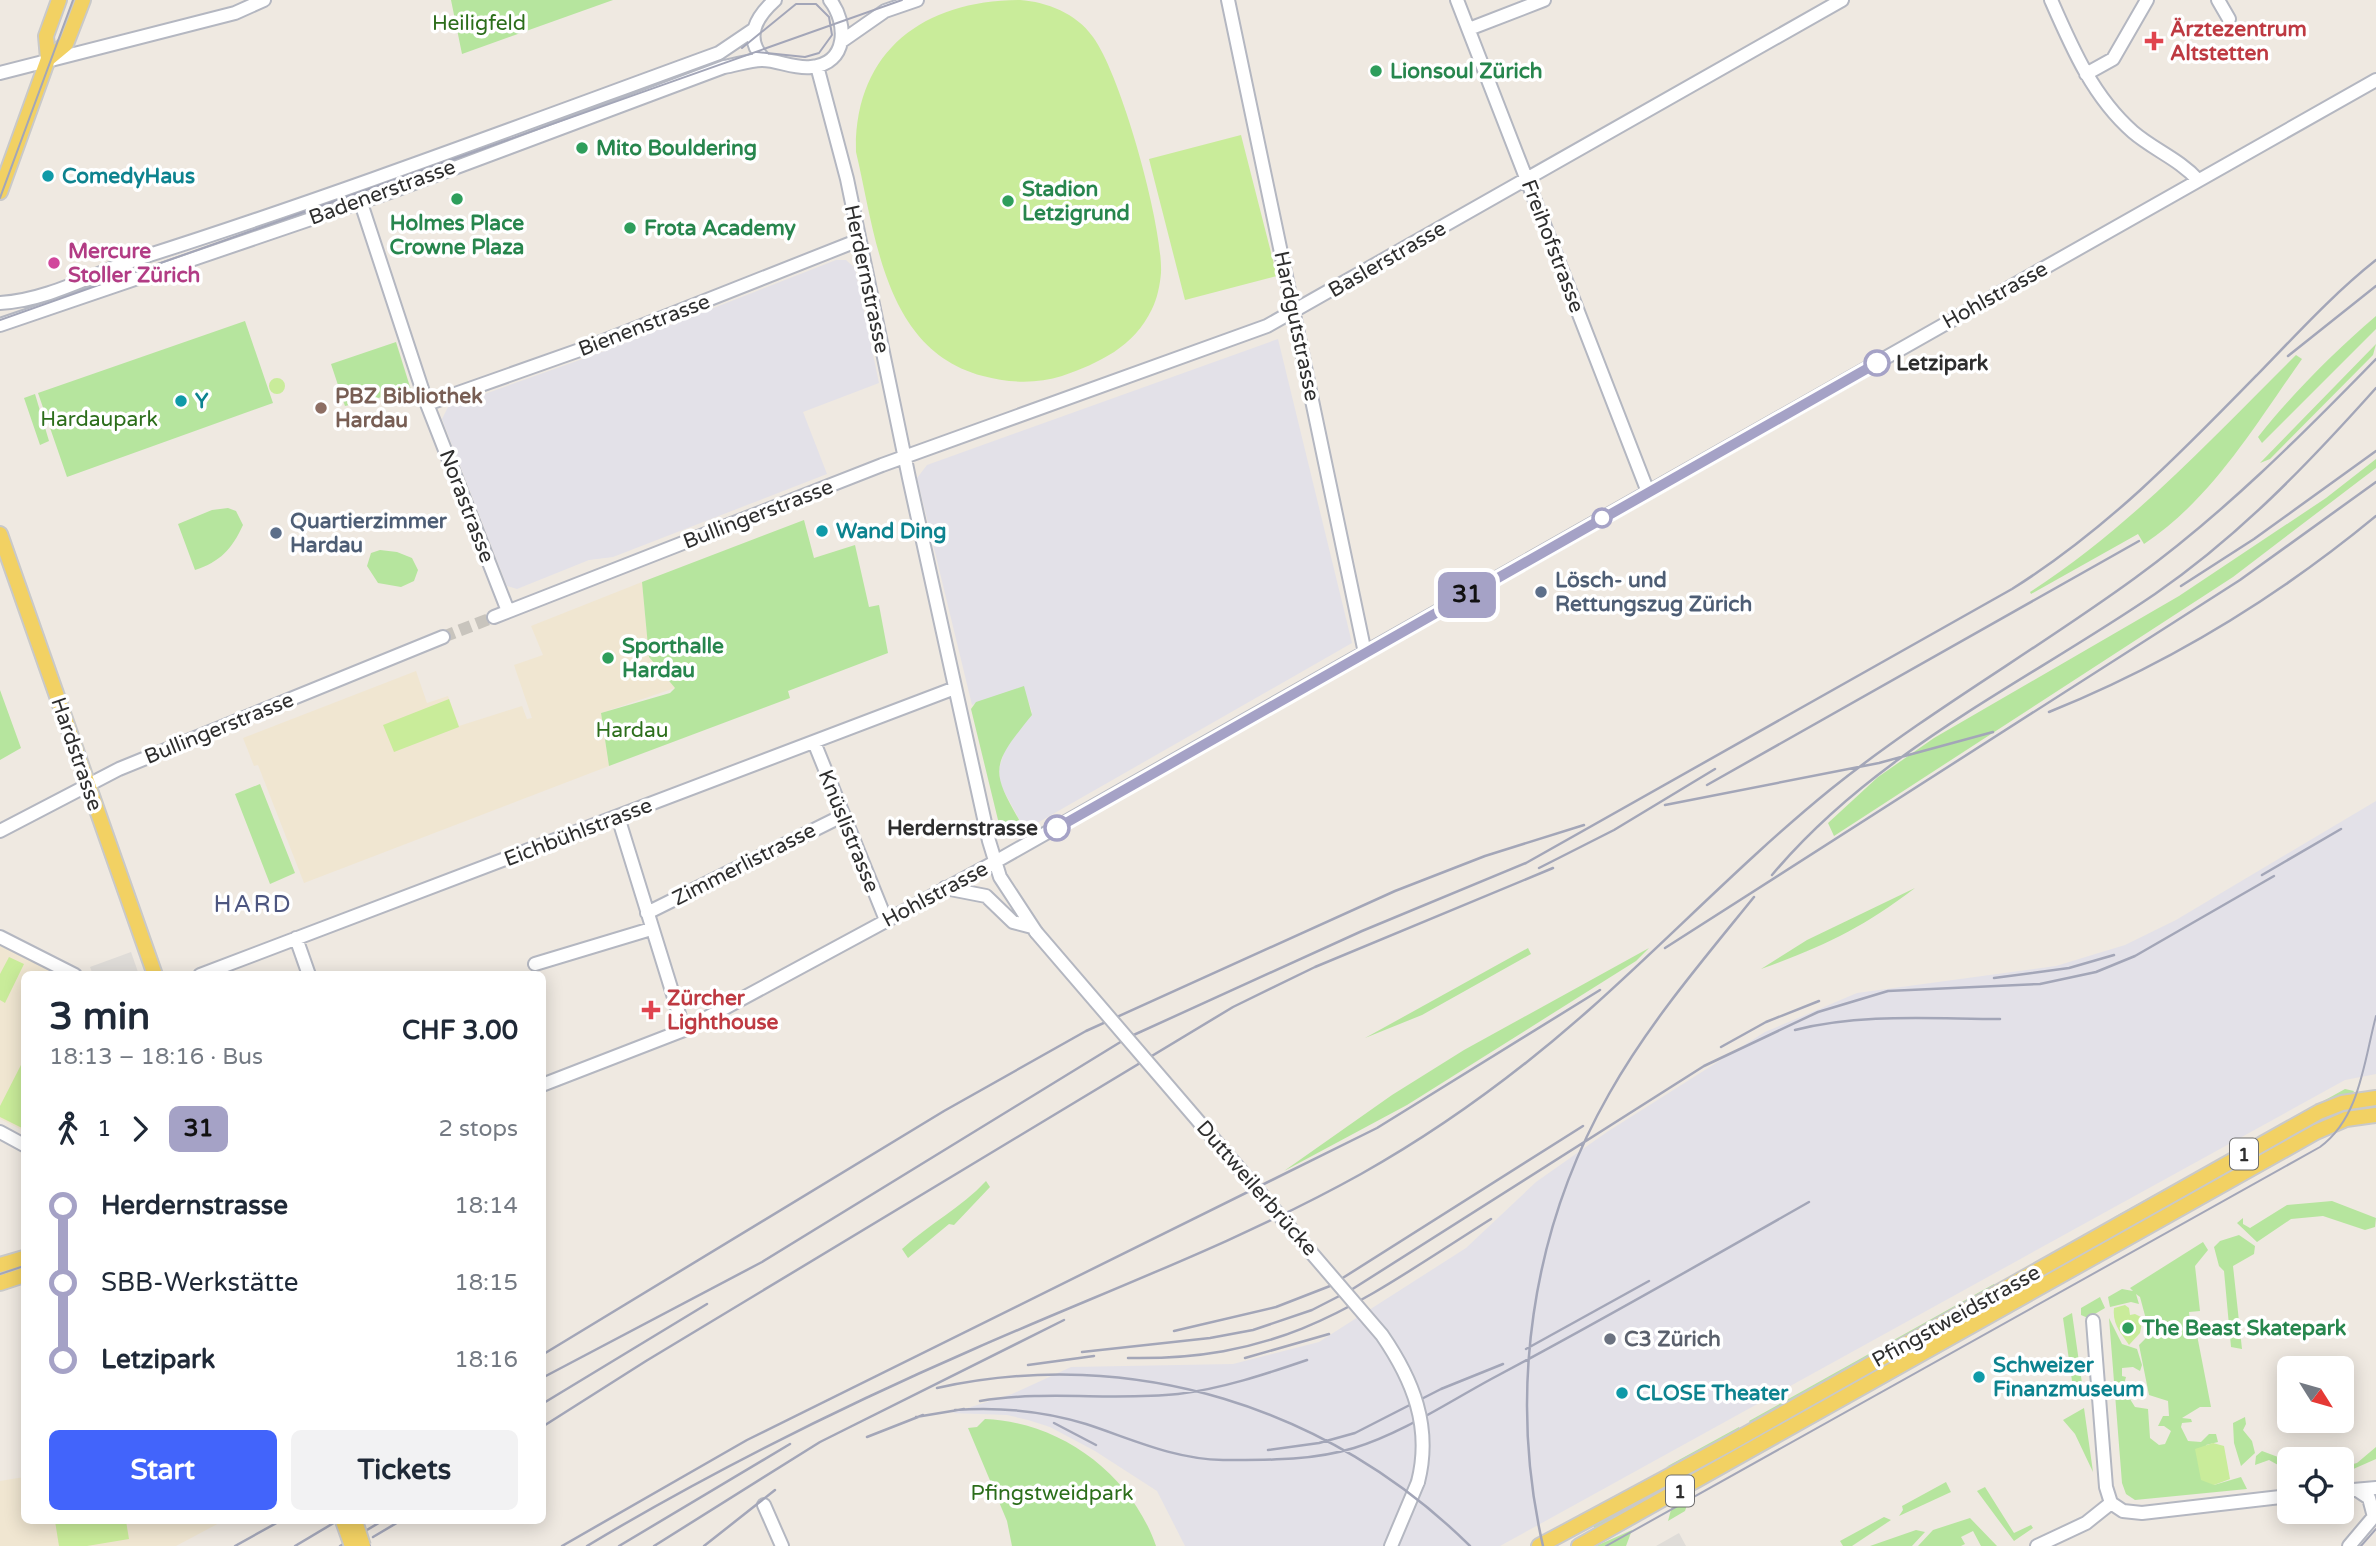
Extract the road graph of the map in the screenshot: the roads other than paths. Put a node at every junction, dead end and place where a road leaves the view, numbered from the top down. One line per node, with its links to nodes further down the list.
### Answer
1 (59, 0): 19 (main road)
2 (83, 0): 19 (main road)
3 (264, 0): 19 (street)
4 (775, 0): 16 (street, Badenerstrasse)
5 (830, 0): 17 (street)
6 (917, 0): 17 (street)
7 (1228, 0): 30 (street, Hardgutstrasse)
8 (1457, 0): 15 (street, Freihofstrasse)
9 (1544, 0): 15 (street)
10 (1842, 0): 24 (street, Baslerstrasse)
11 (2051, 0): 22 (street)
12 (2147, 0): 22 (street)
13 (2218, 0): 14 (street)
14 (2229, 19)
15 (1469, 29): 24 (street, Freihofstrasse)
16 (754, 30): 18 (street); 29 (street, Badenerstrasse)
17 (842, 41): 20 (street)
18 (764, 59): 20 (street, Badenerstrasse); 27 (street, Badenerstrasse)
19 (48, 60): 21 (street); 26 (main road)
20 (817, 66): 28 (street, Herdernstrasse)
21 (0, 73)
22 (2086, 75): 25 (street)
23 (2376, 80): 25 (street, Hohlstrasse)
24 (1527, 179): 30 (street, Baslerstrasse); 34 (street, Freihofstrasse)
25 (2198, 180): 34 (street, Hohlstrasse)
26 (0, 192)
27 (360, 200): 31 (street, Badenerstrasse); 32 (street, Norastrasse)
28 (859, 240): 32 (street, Bienenstrasse); 33 (street, Herdernstrasse)
29 (0, 303)
30 (1294, 312): 33 (street, Baslerstrasse); 39 (street, Hardgutstrasse)
31 (0, 326)
32 (427, 404): 36 (street, Norastrasse)
33 (904, 458): 36 (street, Bullingerstrasse); 40 (street, Herdernstrasse)
34 (1648, 492): 39 (street, Hohlstrasse)
35 (0, 534): 42 (main road, Hardstrasse)
36 (508, 611): 37 (street, Bullingerstrasse)
37 (494, 617)
38 (443, 637): 42 (street, Bullingerstrasse)
39 (1365, 653): 46 (street, Hohlstrasse)
40 (955, 688): 41 (street, Eichbühlstrasse); 46 (street, Herdernstrasse)
41 (814, 742): 43 (street, Knüslistrasse); 44 (street, Eichbühlstrasse)
42 (88, 784): 45 (street, Bullingerstrasse); 56 (main road, Hardstrasse)
43 (842, 816): 48 (street, Zimmerlistrasse); 49 (street, Knüslistrasse)
44 (618, 817): 48 (street); 53 (street, Eichbühlstrasse)
45 (0, 831)
46 (995, 862): 47 (street, Hohlstrasse); 51 (street, Duttweilerbrücke)
47 (945, 888): 49 (street, Hohlstrasse); 51 (street)
48 (647, 913): 50 (street)
49 (886, 920): 59 (street, Hohlstrasse)
50 (651, 929): 54 (street); 59 (street)
51 (1034, 930): 82 (street, Duttweilerbrücke, bridge)
52 (0, 937): 55 (street)
53 (296, 938): 57 (street, Eichbühlstrasse); 58 (street)
54 (535, 964)
55 (67, 971)
56 (154, 971)
57 (210, 971)
58 (308, 971)
59 (684, 1030): 60 (street, Hohlstrasse)
60 (546, 1083)
61 (2376, 1098): 83 (main road, Pfingstweidstrasse / 1)
62 (2376, 1115): 84 (main road, Pfingstweidstrasse / 1)
63 (0, 1132): 64 (street)
64 (21, 1143)
65 (21, 1259): 66 (main road)
66 (0, 1265)
67 (21, 1276): 68 (main road)
68 (0, 1283)
69 (2093, 1321): 74 (street)
70 (2376, 1488): 72 (street)
71 (2354, 1490): 72 (street)
72 (2357, 1490): 76 (street)
73 (2277, 1497): 74 (street)
74 (2110, 1503): 85 (street)
75 (764, 1505): 81 (street)
76 (2375, 1516): 86 (street)
77 (344, 1524): 79 (main road, bridge)
78 (356, 1524): 80 (main road, bridge)
79 (352, 1546)
80 (363, 1546)
81 (782, 1546)
82 (1391, 1546)
83 (1539, 1546)
84 (1579, 1546)
85 (2037, 1546)
86 (2349, 1546)

